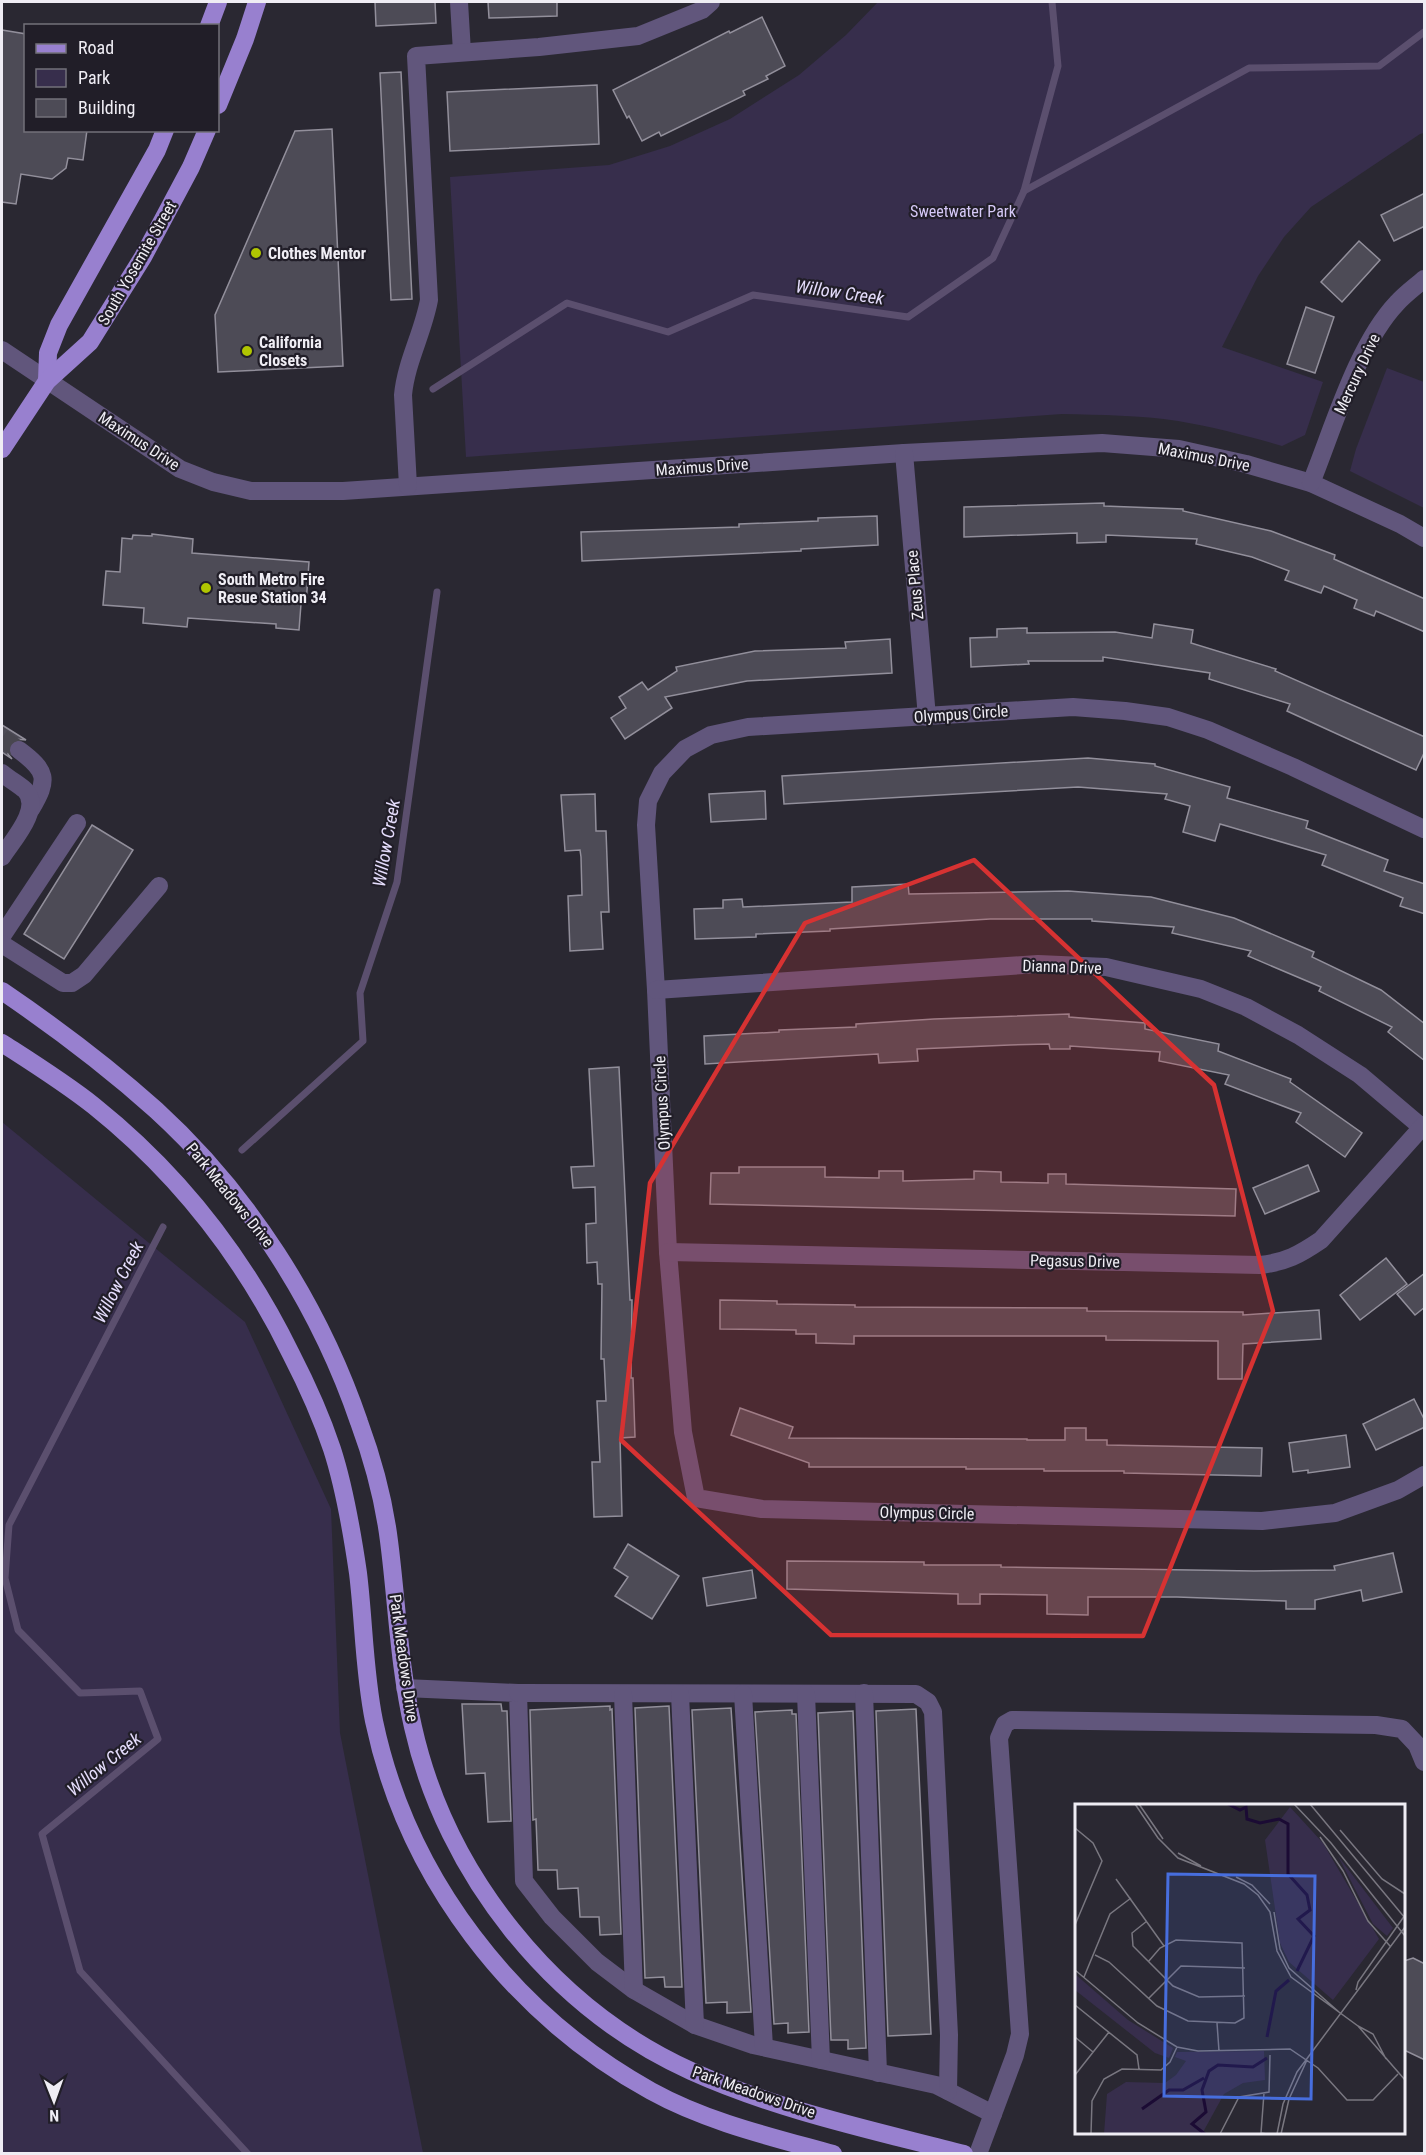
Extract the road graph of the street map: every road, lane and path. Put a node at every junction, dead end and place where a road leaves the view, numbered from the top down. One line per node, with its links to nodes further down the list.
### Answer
1 (218, 2): 5 (main road)
2 (257, 2): 7 (main road)
3 (459, 2): 6 (street)
4 (711, 2): 6 (street)
5 (210, 24)
6 (462, 52): 16 (street)
7 (219, 103)
8 (164, 132): 12 (main road)
9 (206, 132): 12 (main road, South Yosemite Street)
10 (1425, 279): 15 (street, Mercury Drive)
11 (2, 350): 12 (street, Maximus Drive)
12 (47, 381): 13 (main road, South Yosemite Street); 16 (street, Maximus Drive)
13 (2, 449)
14 (904, 453): 15 (street, Maximus Drive); 16 (street, Maximus Drive); 18 (street, Zeus Place)
15 (1311, 483): 17 (street, Maximus Drive)
16 (408, 486)
17 (1425, 538)
18 (927, 717): 23 (street, Olympus Circle); 28 (street, Olympus Circle)
19 (19, 750): 21 (street)
20 (2, 773): 21 (street)
21 (31, 809): 24 (street)
22 (76, 823): 26 (street)
23 (1425, 830)
24 (2, 857)
25 (159, 886): 27 (street)
26 (2, 936)
27 (2, 944)
28 (656, 990): 31 (street, Dianna Drive); 32 (street, Olympus Circle)
29 (2, 991): 34 (main road, Park Meadows Drive)
30 (2, 1043): 49 (main road, Park Meadows Drive)
31 (1424, 1127): 32 (street, Pegasus Drive)
32 (668, 1252): 33 (street, Olympus Circle)
33 (1425, 1475)
34 (405, 1688): 35 (street); 50 (main road, Park Meadows Drive)
35 (518, 1693): 37 (street); 42 (street)
36 (864, 1693): 40 (street); 46 (street); 47 (street)
37 (623, 1694): 38 (street); 42 (street)
38 (680, 1694): 39 (street); 43 (street)
39 (743, 1694): 40 (street); 44 (street)
40 (806, 1694): 45 (street)
41 (1425, 1762): 48 (street)
42 (634, 1990): 43 (street)
43 (695, 2025): 44 (street)
44 (764, 2047): 45 (street)
45 (821, 2060): 46 (street)
46 (878, 2073): 47 (street)
47 (948, 2091): 48 (street)
48 (993, 2114): 51 (street)
49 (833, 2154)
50 (964, 2154)
51 (978, 2154)

